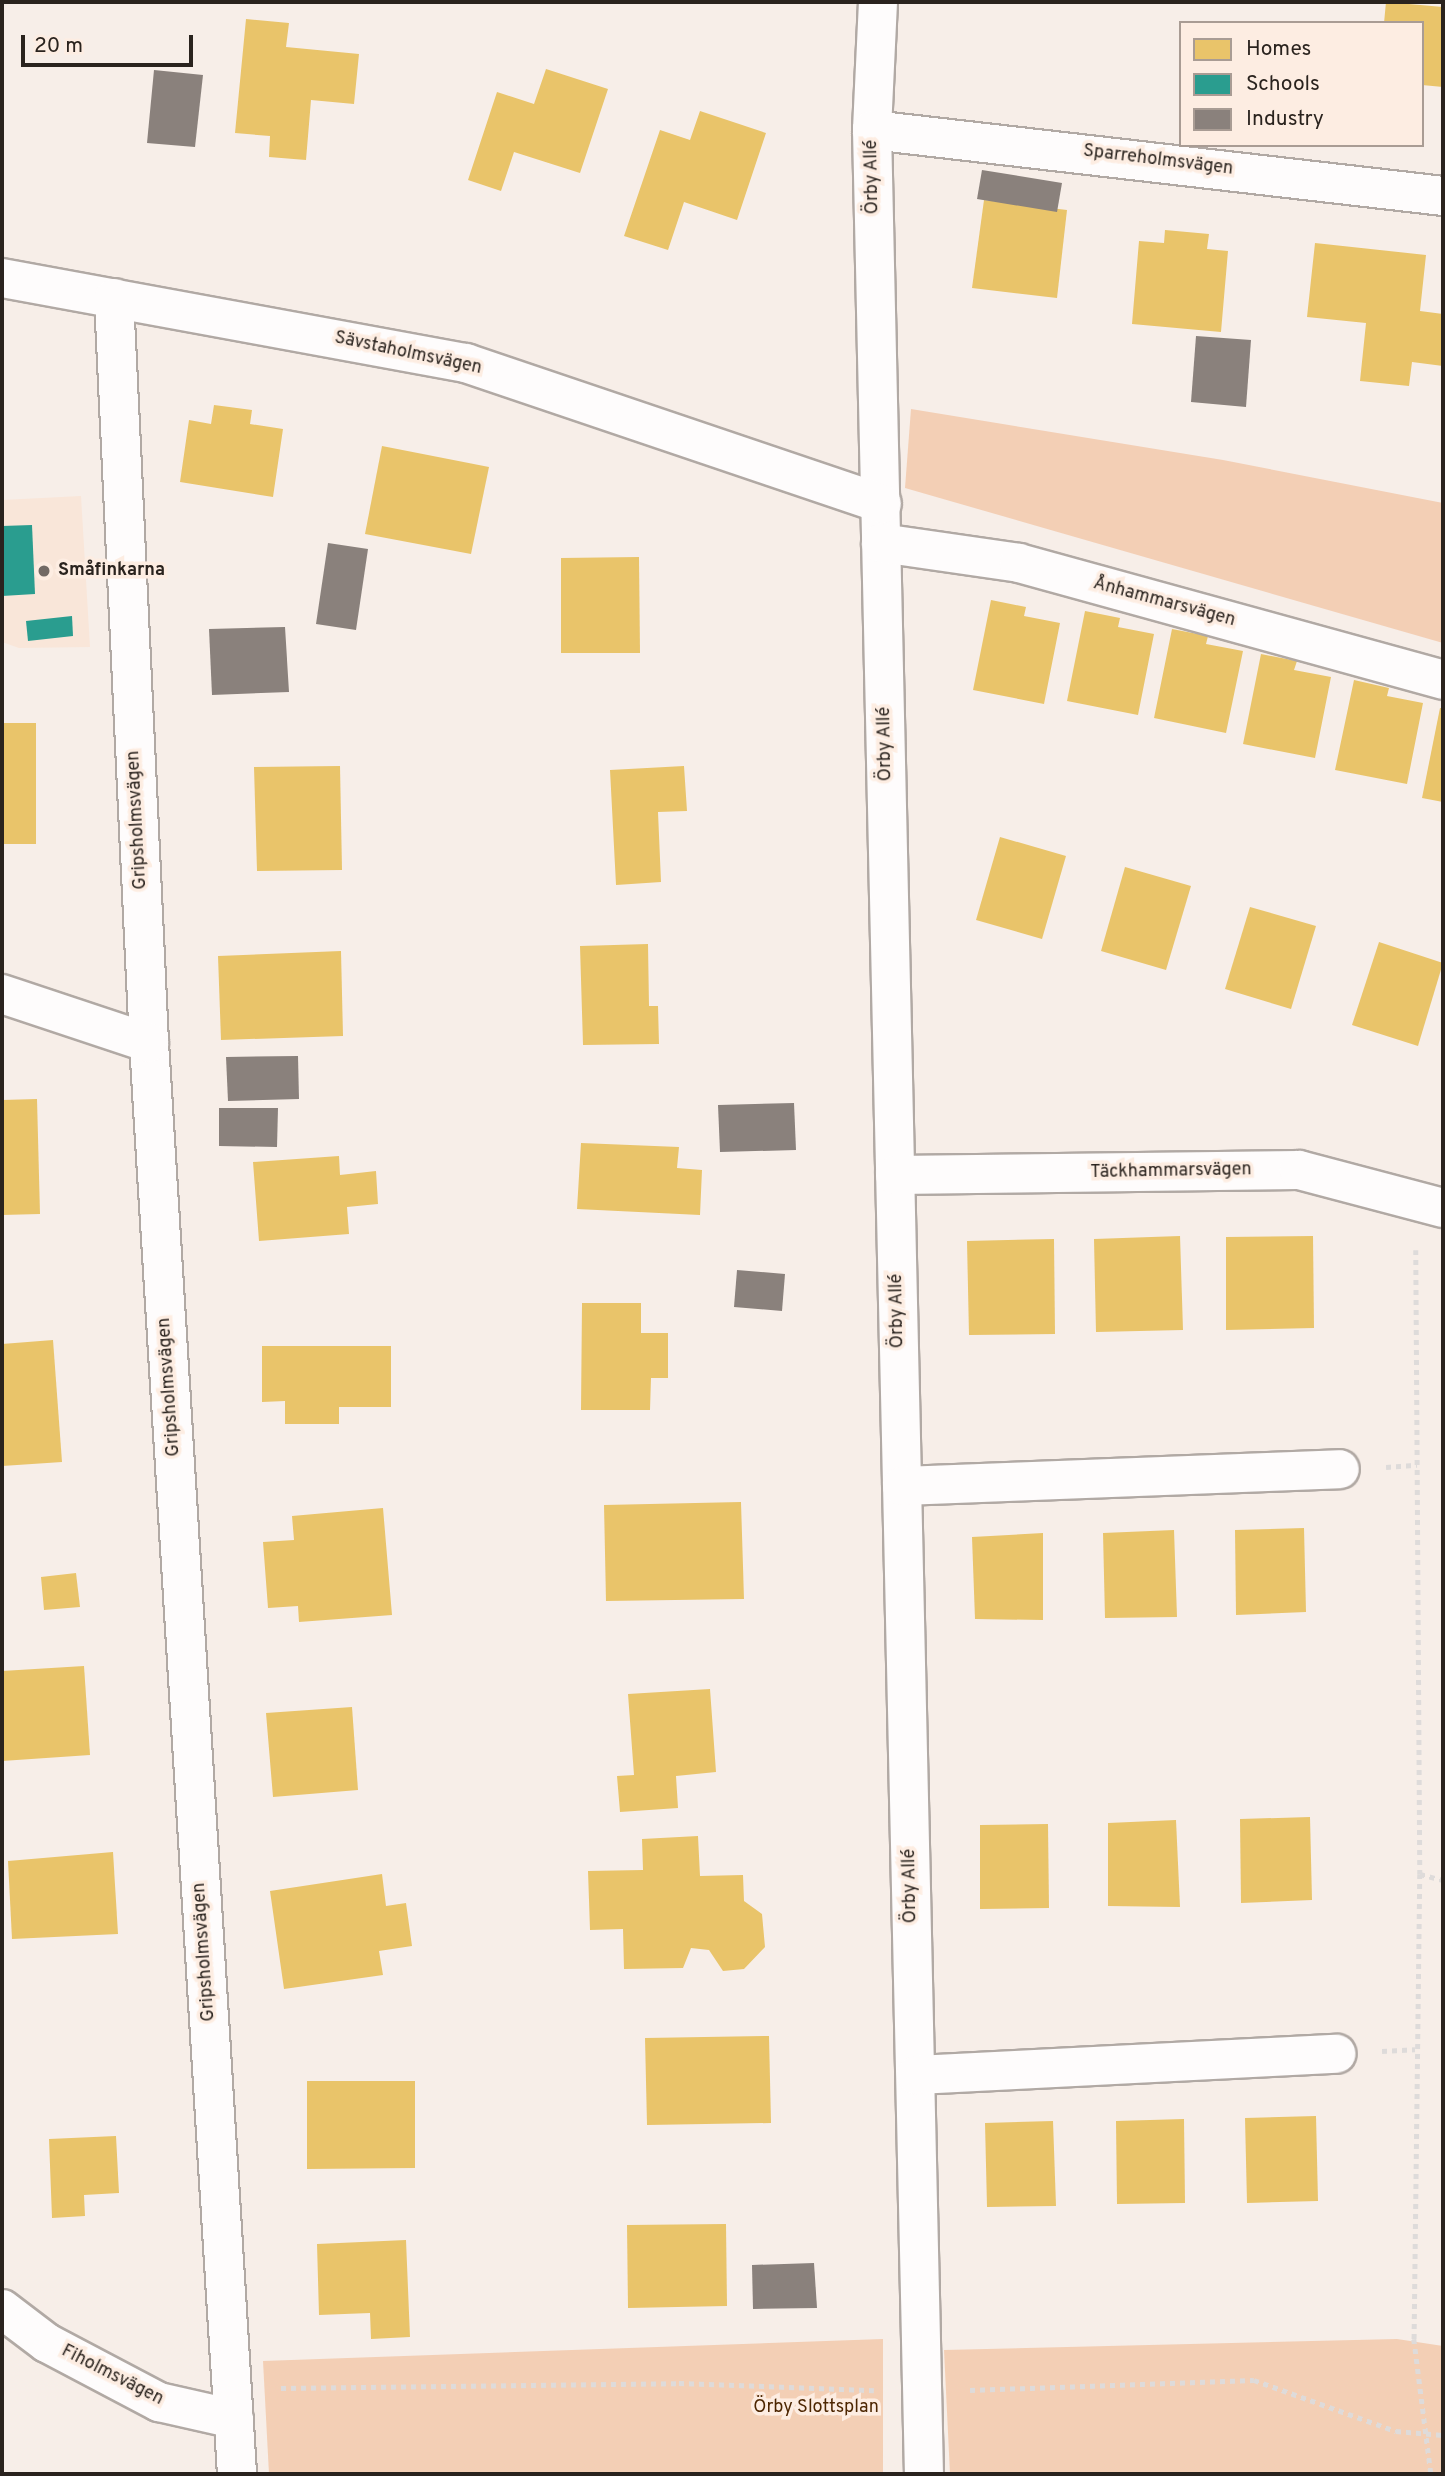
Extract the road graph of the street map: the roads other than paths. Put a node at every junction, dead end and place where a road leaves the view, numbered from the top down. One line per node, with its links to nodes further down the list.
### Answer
1 (878, 2): 2 (street, Örby Allé)
2 (872, 130): 3 (street, Sparreholmsvägen); 6 (street, Örby Allé)
3 (1443, 196)
4 (2, 278): 5 (street, Sävstaholmsvägen)
5 (114, 298): 6 (street, Sävstaholmsvägen); 10 (street, Gripsholmsvägen)
6 (882, 504): 7 (street, Örby Allé)
7 (881, 543): 8 (street, Ånhammarsvägen); 11 (street, Örby Allé)
8 (1443, 680)
9 (2, 994): 10 (street)
10 (149, 1043): 18 (street, Gripsholmsvägen)
11 (895, 1175): 12 (street, Täckhammarsvägen); 14 (street, Örby Allé)
12 (1429, 1204)
13 (1340, 1469): 14 (street)
14 (902, 1486): 16 (street, Örby Allé)
15 (1336, 2054): 16 (street)
16 (916, 2075): 20 (street, Örby Allé)
17 (2, 2309): 18 (street, Fiholmsvägen)
18 (233, 2403): 19 (street, Gripsholmsvägen)
19 (237, 2474)
20 (924, 2474)

